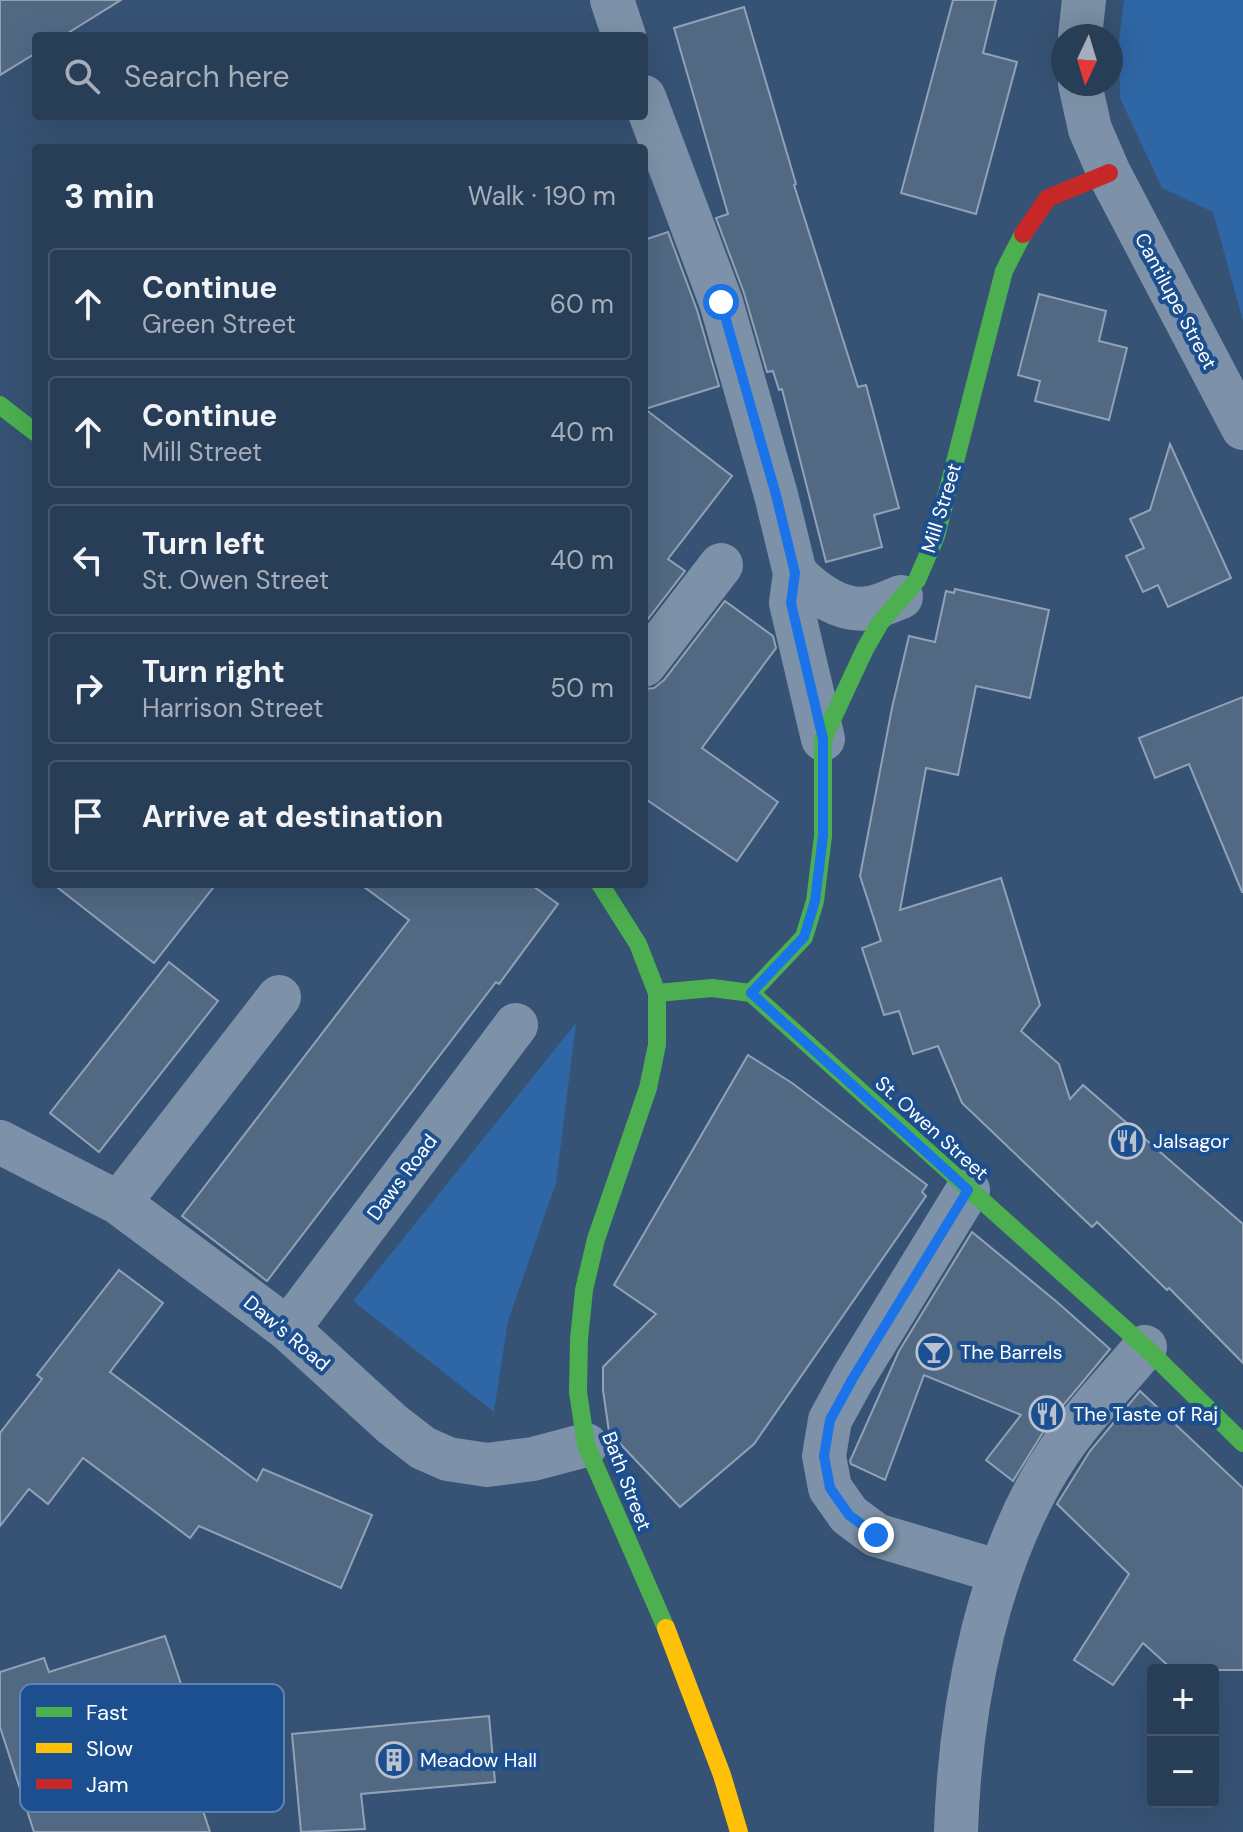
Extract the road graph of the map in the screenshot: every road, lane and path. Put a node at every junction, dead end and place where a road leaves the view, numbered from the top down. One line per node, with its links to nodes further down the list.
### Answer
1 (612, 0): 4 (street)
2 (1084, 0): 3 (street)
3 (1081, 24)
4 (623, 32)
5 (1083, 96): 7 (street)
6 (648, 108): 12 (street)
7 (1109, 173): 9 (street, Cantilupe Street); 13 (main road, Mill Street)
8 (0, 405): 10 (main road)
9 (1243, 428)
10 (32, 430)
11 (721, 565): 14 (street)
12 (795, 573): 13 (street); 15 (street)
13 (901, 597): 15 (main road, Mill Street)
14 (648, 660)
15 (823, 739): 18 (main road, Mill Street)
16 (603, 888): 17 (main road)
17 (657, 993): 18 (main road); 27 (main road, Bath Street)
18 (751, 993): 22 (main road, St. Owen Street)
19 (279, 997): 23 (street)
20 (516, 1025): 24 (street, Daws Road)
21 (0, 1142): 23 (street, Daw's Road)
22 (968, 1190): 25 (main road, St. Owen Street); 28 (street)
23 (119, 1203): 24 (street, Daw's Road)
24 (288, 1329): 27 (street, Daw's Road)
25 (1145, 1347): 26 (main road, St. Owen Street); 28 (street)
26 (1243, 1443)
27 (586, 1445): 29 (main road, Bath Street)
28 (1000, 1572): 30 (street)
29 (739, 1832)
30 (956, 1832)

